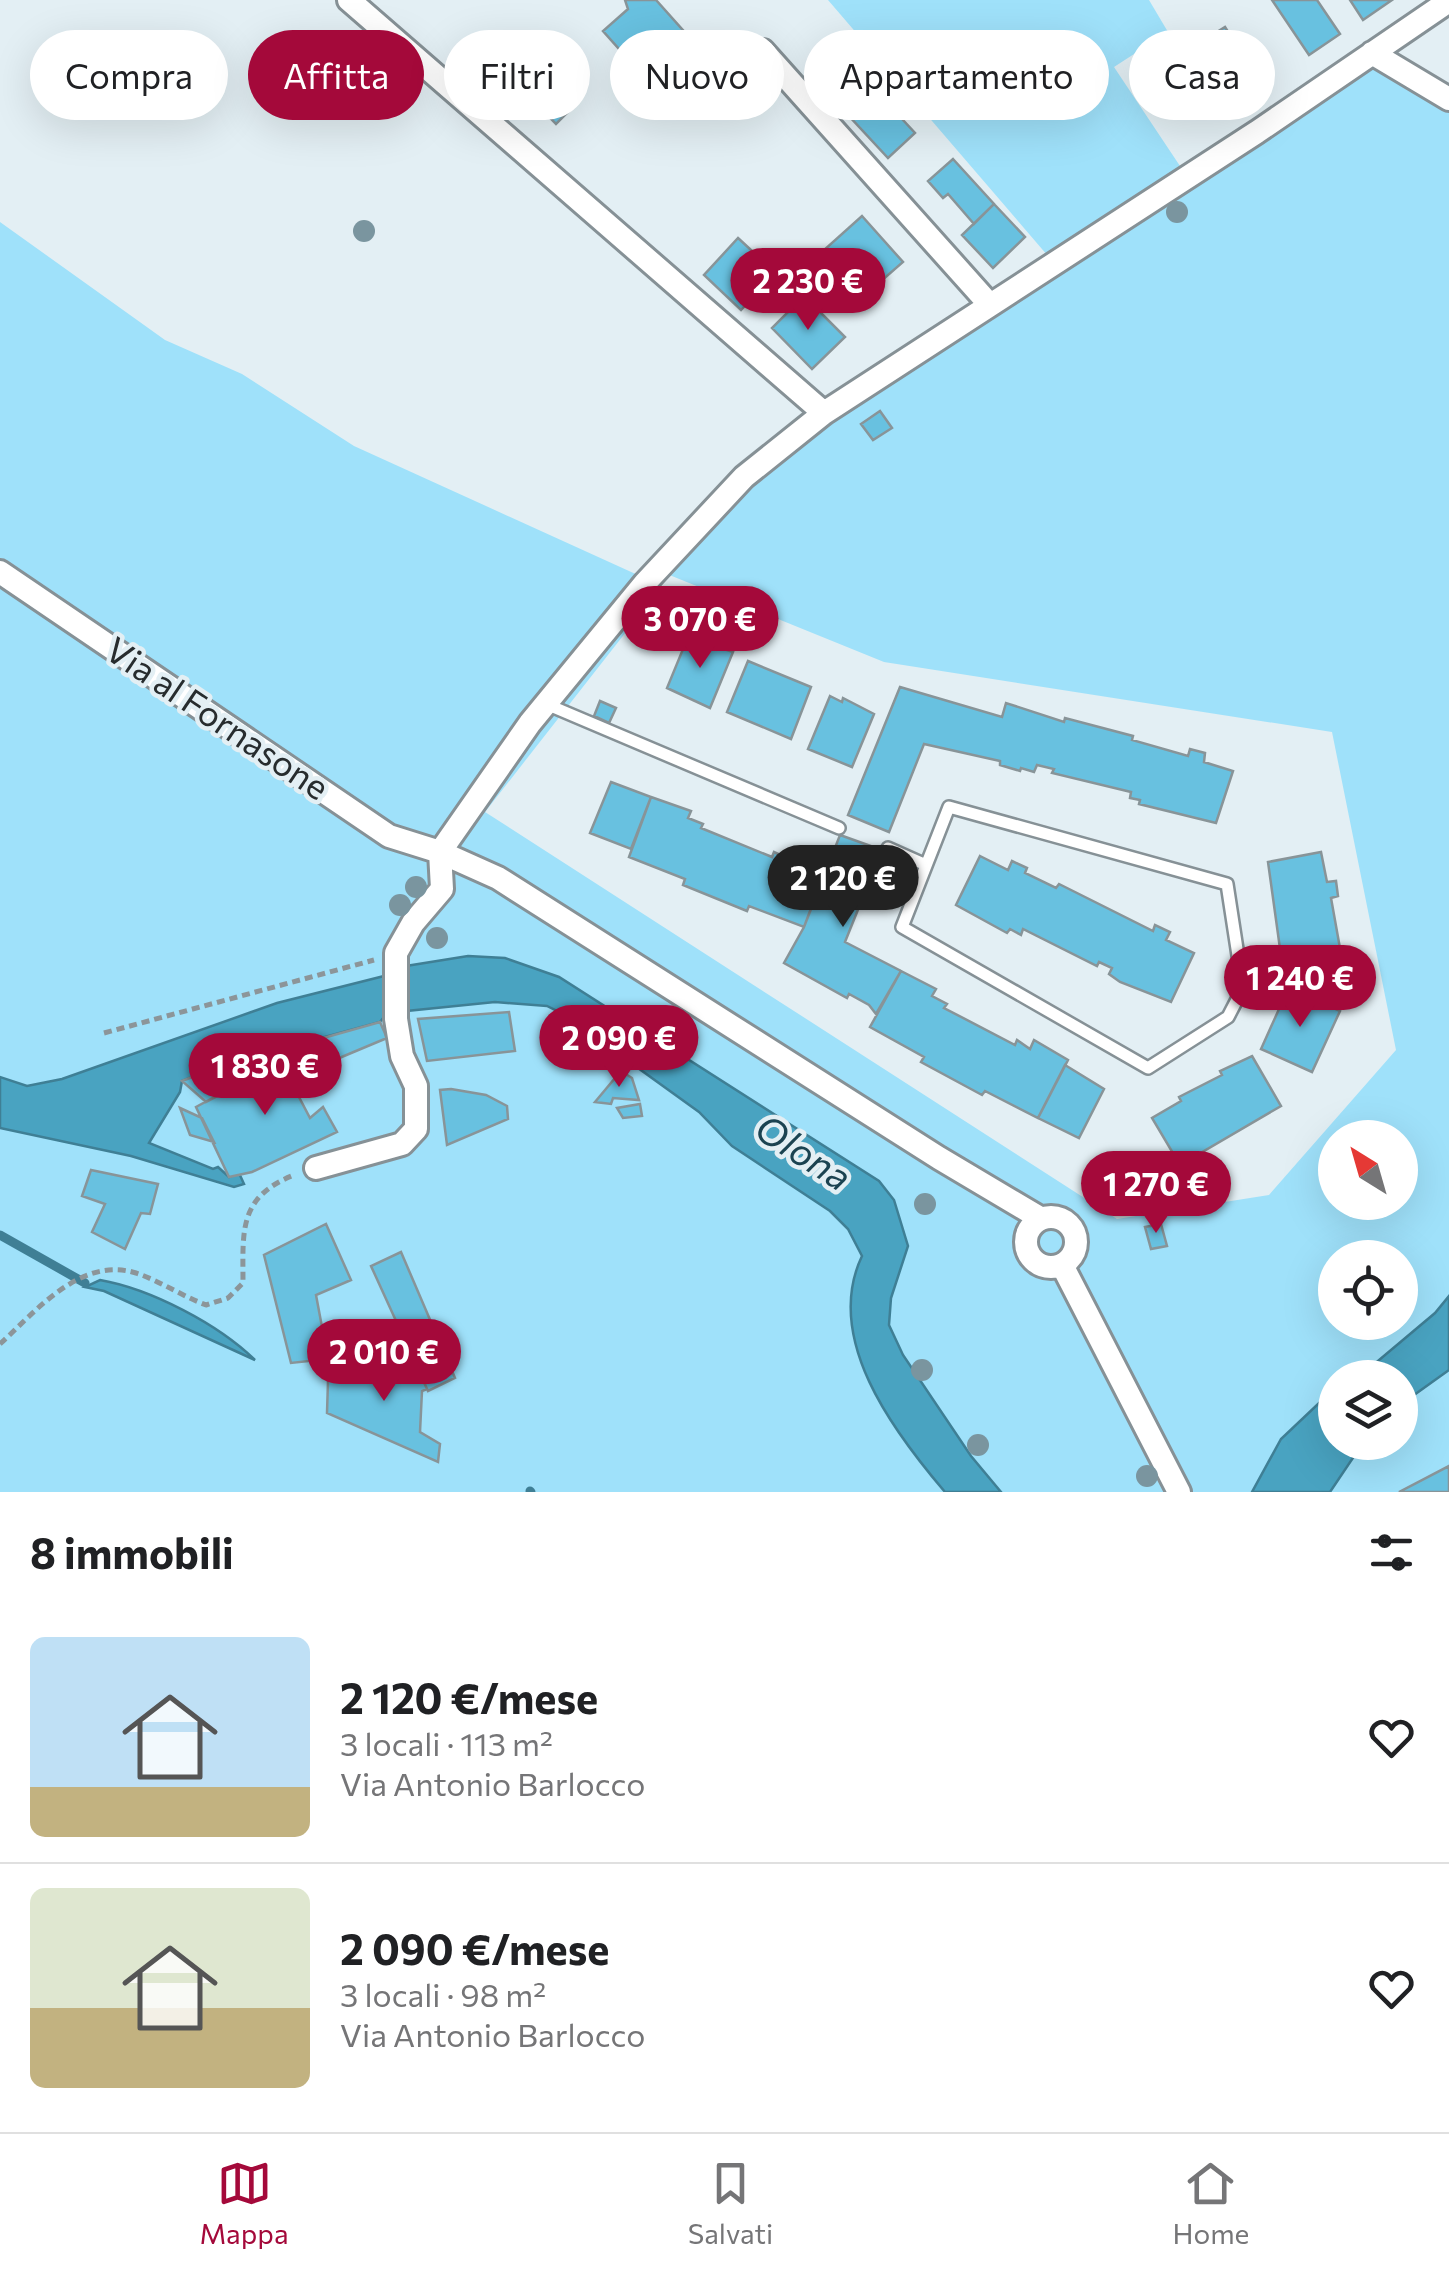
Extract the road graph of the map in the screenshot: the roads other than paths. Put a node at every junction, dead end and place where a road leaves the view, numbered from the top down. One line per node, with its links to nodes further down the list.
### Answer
1 (348, 0): 7 (street)
2 (1449, 2): 3 (street)
3 (1372, 53): 5 (street); 6 (street)
4 (784, 74): 6 (street)
5 (1449, 100)
6 (990, 305): 7 (street)
7 (824, 413): 9 (street)
8 (0, 572): 12 (street, Via al Fornasone)
9 (546, 704): 10 (lane); 12 (street)
10 (838, 828)
11 (888, 848): 13 (lane)
12 (440, 852): 14 (street); 15 (street, Via al Fornasone)
13 (926, 865): 13 (lane)
14 (316, 1168)
15 (1040, 1218): 16 (street); 16 (street)
16 (1062, 1265): 17 (street)
17 (1179, 1492)

